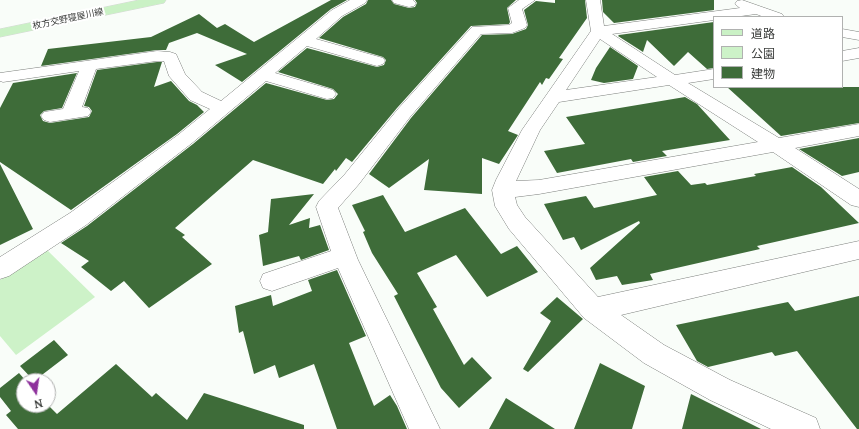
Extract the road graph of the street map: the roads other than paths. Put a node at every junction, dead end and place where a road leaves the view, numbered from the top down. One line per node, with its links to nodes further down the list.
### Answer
1 (159, 0): 9 (main road, 枚方交野寝屋川線)
2 (360, 0): 12 (street)
3 (528, 0): 30 (street)
4 (592, 0): 8 (street)
5 (733, 0): 6 (street)
6 (755, 10): 7 (street); 8 (street)
7 (774, 16)
8 (598, 31): 20 (street); 22 (street)
9 (0, 33)
10 (843, 33): 11 (street)
11 (859, 36)
12 (305, 41): 15 (street); 19 (street)
13 (859, 53): 14 (street)
14 (843, 56)
15 (377, 61)
16 (90, 65): 18 (street); 23 (street); 24 (street)
17 (713, 74): 20 (street)
18 (1, 75)
19 (264, 75): 21 (street); 23 (street)
20 (672, 80): 22 (street); 26 (street)
21 (327, 94)
22 (555, 97): 27 (street)
23 (223, 108): 31 (street)
24 (50, 116)
25 (859, 130): 26 (street)
26 (777, 145): 27 (street); 28 (street)
27 (503, 190): 33 (street)
28 (859, 199)
29 (859, 250): 33 (street)
30 (344, 256): 32 (street); 34 (street)
31 (0, 269)
32 (272, 281)
33 (593, 310): 35 (street)
34 (425, 429)
35 (805, 429)

